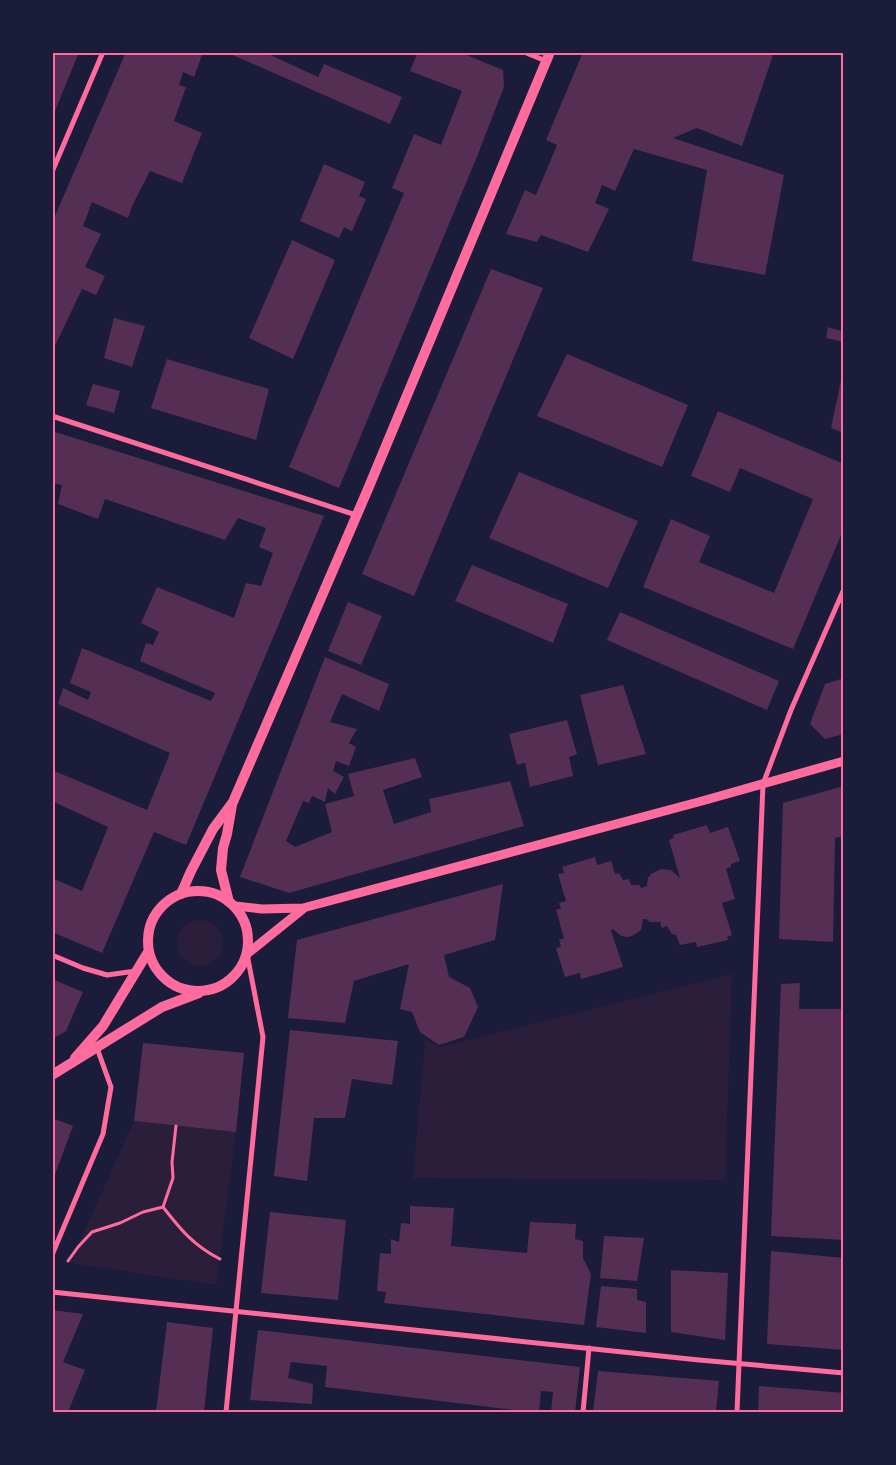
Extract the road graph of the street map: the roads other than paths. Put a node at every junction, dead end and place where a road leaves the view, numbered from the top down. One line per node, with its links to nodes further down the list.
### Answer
1 (103, 52): 4 (street)
2 (524, 52): 3 (street)
3 (548, 57): 6 (main road)
4 (52, 172)
5 (52, 416): 6 (street)
6 (357, 516): 10 (main road)
7 (844, 589): 9 (street)
8 (844, 761): 9 (street)
9 (763, 784): 13 (street); 26 (street)
10 (233, 802): 11 (main road); 12 (main road)
11 (181, 894): 12 (main road); 14 (main road)
12 (232, 904): 13 (street); 15 (main road)
13 (303, 908): 15 (street)
14 (148, 952): 17 (main road); 18 (main road)
15 (247, 954): 18 (main road); 24 (street)
16 (52, 955): 17 (street)
17 (136, 971): 20 (main road)
18 (206, 991): 19 (main road)
19 (97, 1048): 20 (main road); 22 (street)
20 (68, 1066): 21 (main road)
21 (52, 1075)
22 (52, 1256)
23 (52, 1292): 24 (street)
24 (236, 1311): 25 (street); 28 (street)
25 (589, 1348): 26 (street); 29 (street)
26 (739, 1364): 27 (street); 30 (street)
27 (844, 1373)
28 (226, 1412)
29 (583, 1412)
30 (737, 1412)

